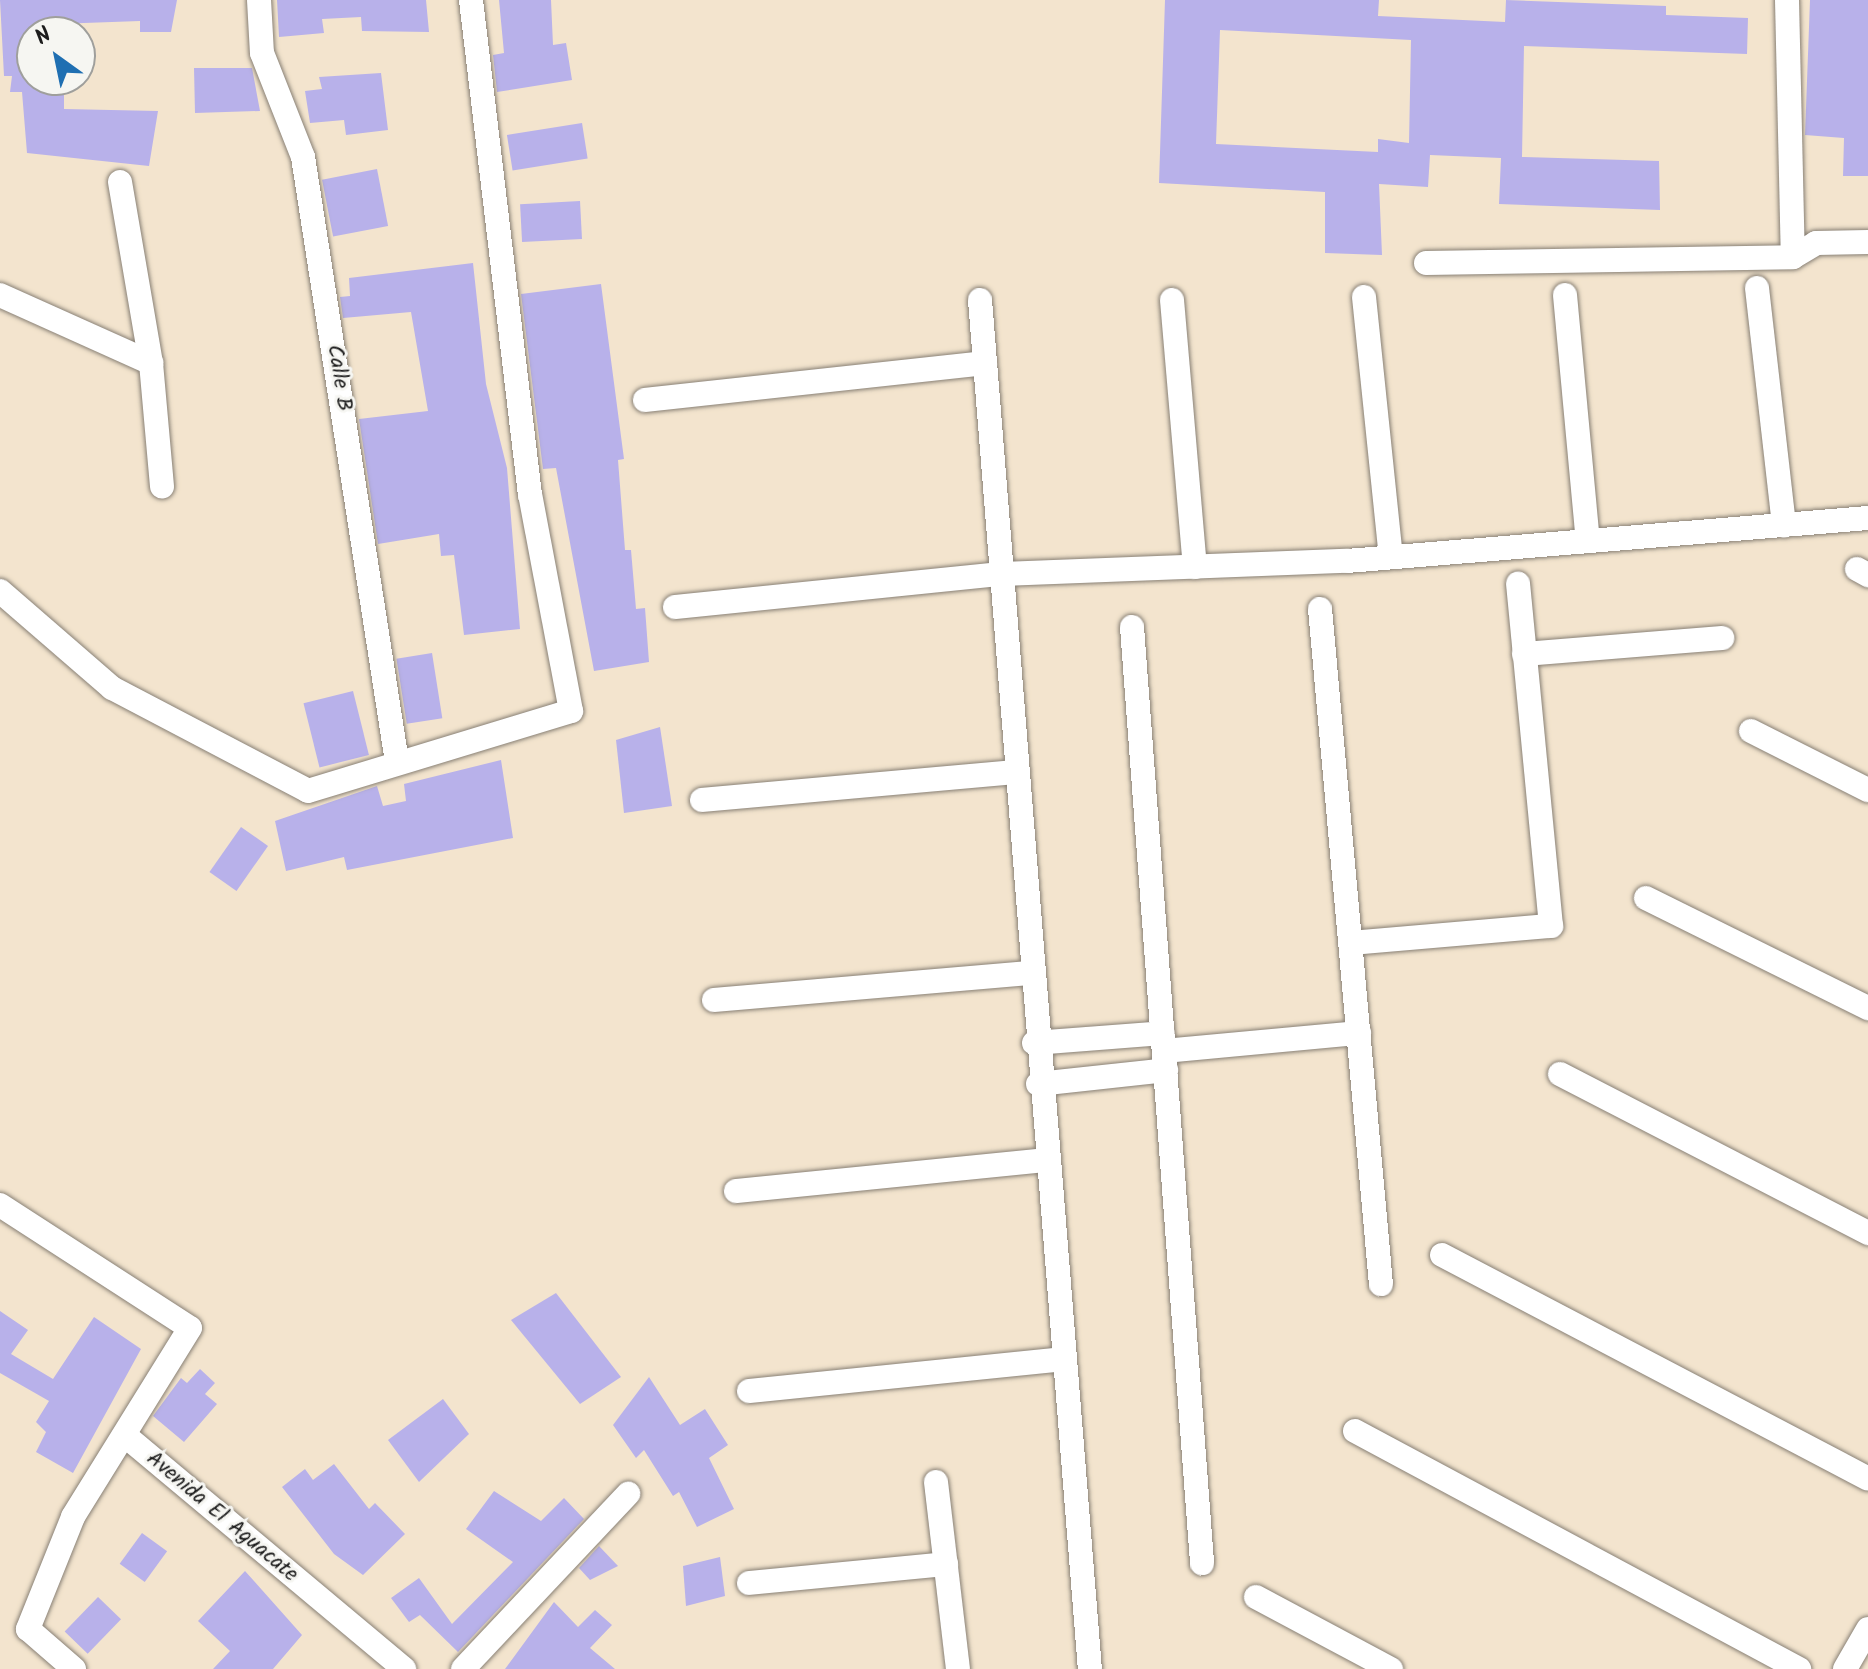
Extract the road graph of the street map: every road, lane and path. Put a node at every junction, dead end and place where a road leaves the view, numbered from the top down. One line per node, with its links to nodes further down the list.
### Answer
1 (259, 0): 32 (street, Calle B)
2 (471, 0): 32 (street)
3 (1787, 0): 6 (street)
4 (120, 182): 14 (street)
5 (1868, 242): 6 (street)
6 (1793, 257): 7 (street)
7 (1426, 263)
8 (1757, 288): 19 (street)
9 (0, 295): 14 (street)
10 (1565, 295): 20 (street)
11 (1364, 297): 21 (street)
12 (980, 300): 15 (street)
13 (1172, 300): 22 (street)
14 (151, 363): 17 (street)
15 (985, 363): 16 (street); 23 (street)
16 (645, 400)
17 (162, 487)
18 (1868, 518): 19 (street)
19 (1784, 525): 20 (street)
20 (1588, 541): 21 (street)
21 (1391, 557): 22 (street)
22 (1195, 567): 23 (street)
23 (1001, 574): 26 (street); 33 (street)
24 (1518, 584): 30 (street)
25 (0, 591): 32 (street)
26 (675, 607)
27 (1320, 609): 37 (street)
28 (1132, 627): 43 (street)
29 (1722, 638): 30 (street)
30 (1524, 654): 37 (street)
31 (1751, 731): 34 (street)
32 (397, 762)
33 (1015, 772): 35 (street); 38 (street)
34 (1868, 790)
35 (702, 800)
36 (1646, 898): 40 (street)
37 (1351, 943): 41 (street)
38 (1029, 973): 39 (street); 42 (street)
39 (714, 1000)
40 (1868, 1008)
41 (1359, 1033): 43 (street); 51 (street)
42 (1034, 1043): 43 (street); 45 (street)
43 (1164, 1051): 45 (street); 59 (street)
44 (1560, 1074): 49 (street)
45 (1038, 1084): 46 (street)
46 (1045, 1160): 47 (street); 52 (street)
47 (736, 1191)
48 (0, 1205): 55 (street, Avenida El Aguacate)
49 (1868, 1233)
50 (1442, 1255): 56 (street)
51 (1381, 1284)
52 (1062, 1359): 53 (street); 68 (street)
53 (749, 1391)
54 (1355, 1431): 70 (street)
55 (128, 1438): 64 (street); 65 (street, Avenida El Aguacate)
56 (1868, 1479)
57 (936, 1482): 60 (street)
58 (628, 1494): 66 (street)
59 (1202, 1563)
60 (946, 1564): 61 (street); 67 (street)
61 (749, 1583)
62 (1256, 1597): 69 (street)
63 (1868, 1629): 71 (street)
64 (74, 1669)
65 (404, 1669)
66 (463, 1669)
67 (958, 1669)
68 (1090, 1669)
69 (1391, 1669)
70 (1799, 1669)
71 (1845, 1669)

